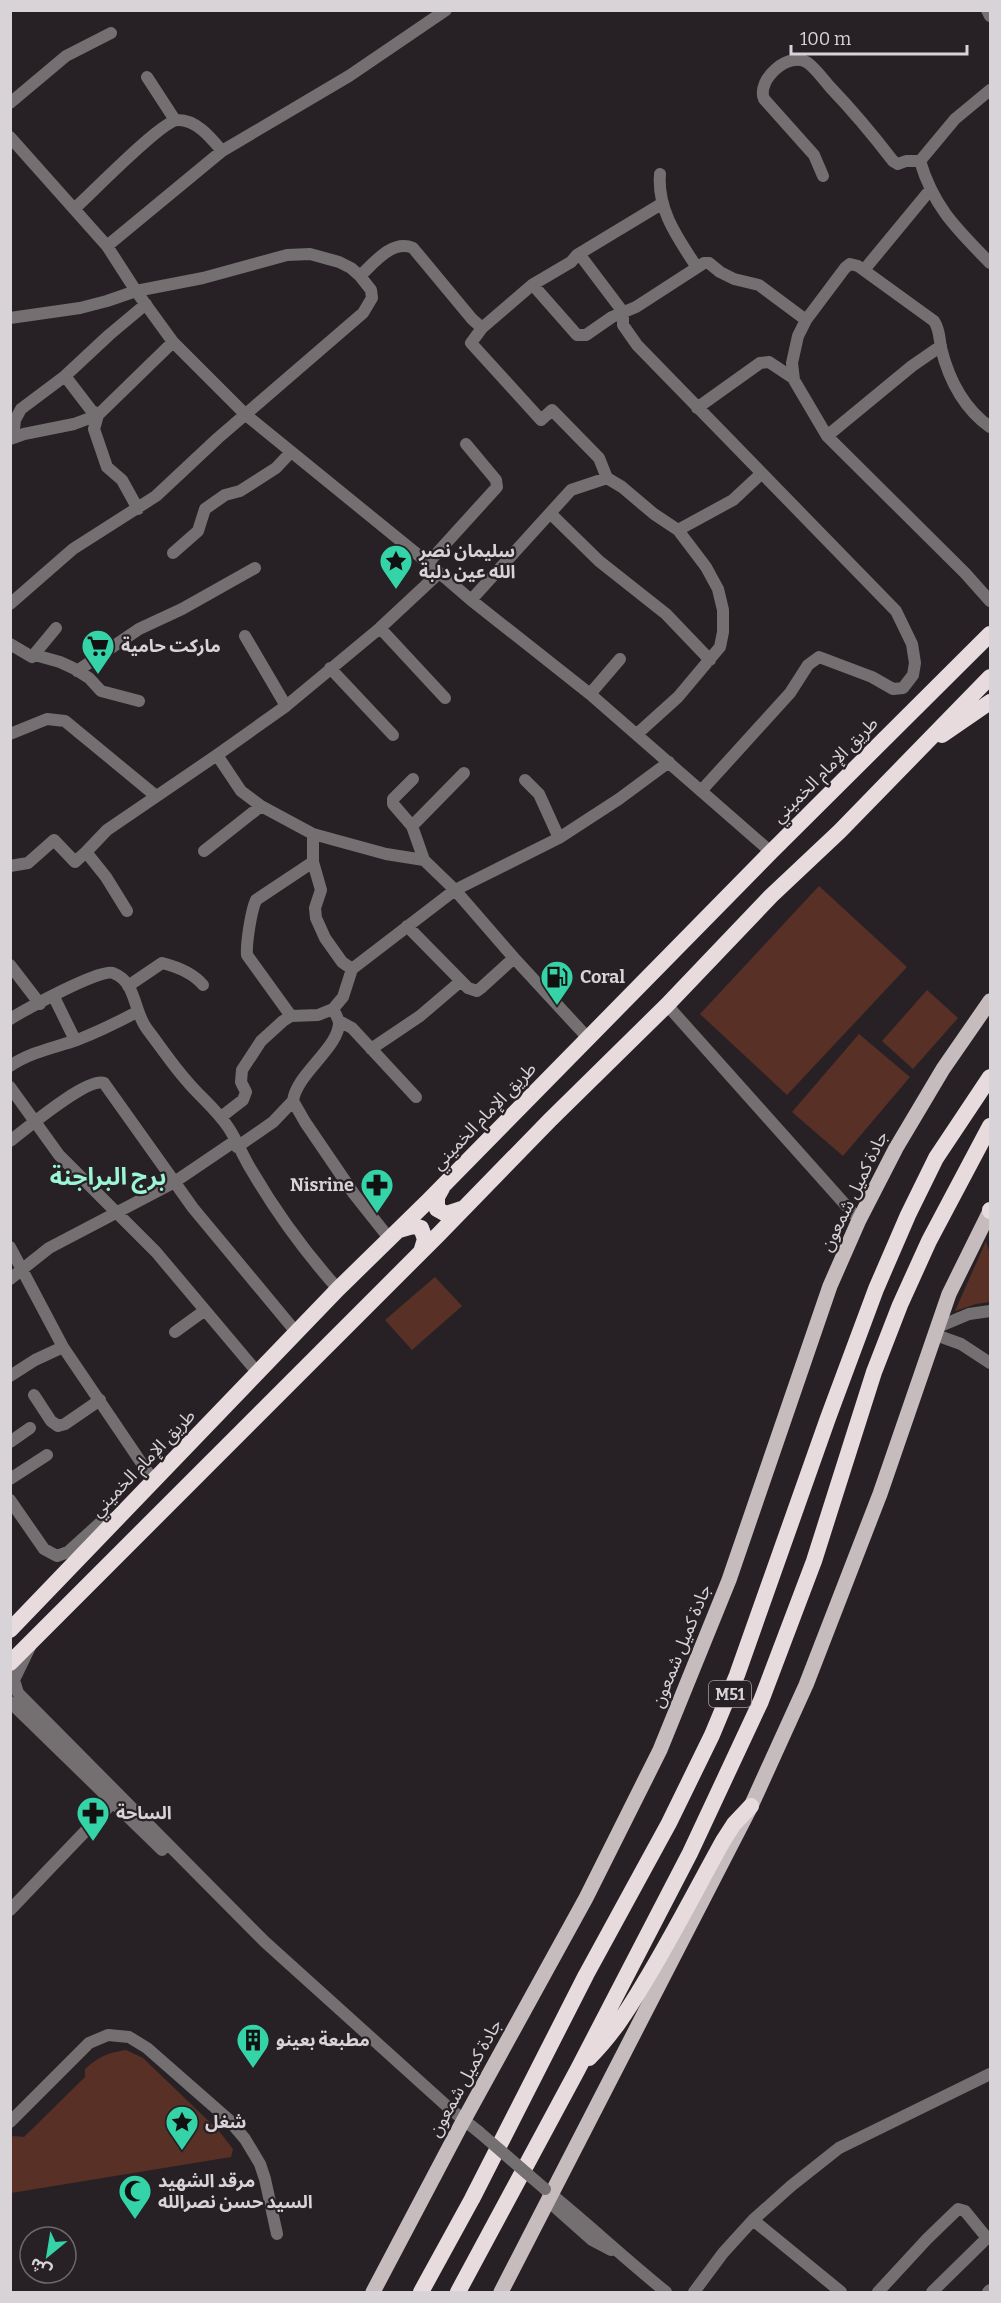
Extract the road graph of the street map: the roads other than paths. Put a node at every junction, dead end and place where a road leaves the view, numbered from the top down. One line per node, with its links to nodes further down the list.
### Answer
1 (446, 10): 10 (street)
2 (987, 10): 3 (street)
3 (990, 16)
4 (111, 33): 7 (street)
5 (147, 77): 8 (street)
6 (990, 90): 11 (street)
7 (10, 103)
8 (175, 120): 10 (street); 16 (street)
9 (10, 136): 16 (street)
10 (222, 151): 17 (street)
11 (920, 161): 13 (street); 14 (street)
12 (660, 174): 15 (street)
13 (823, 176)
14 (930, 190): 19 (street); 21 (street)
15 (663, 203): 18 (street); 20 (street)
16 (75, 208): 17 (street)
17 (107, 246): 24 (street)
18 (577, 255): 23 (street); 26 (street)
19 (990, 263)
20 (696, 266): 26 (street); 28 (street)
21 (864, 270): 28 (street); 31 (street)
22 (360, 276): 24 (street); 29 (street); 36 (street)
23 (533, 285): 26 (street); 29 (street)
24 (136, 291): 25 (street); 27 (street)
25 (146, 304): 30 (street); 32 (street)
26 (623, 312): 34 (street)
27 (10, 318)
28 (806, 320): 33 (street)
29 (482, 328): 43 (street)
30 (173, 342): 35 (street); 36 (street)
31 (941, 346): 37 (street); 38 (street)
32 (65, 376): 35 (street); 39 (street)
33 (793, 378): 34 (street); 38 (street)
34 (697, 408): 42 (street)
35 (98, 415): 39 (street); 44 (street)
36 (246, 415): 41 (street); 44 (street)
37 (990, 427)
38 (827, 436): 52 (street)
39 (12, 438)
40 (466, 444): 48 (street)
41 (291, 453): 47 (street); 48 (street)
42 (762, 473): 46 (street); 81 (street)
43 (607, 478): 45 (street); 46 (street)
44 (138, 509): 53 (street)
45 (551, 513): 51 (street); 63 (street)
46 (678, 530): 63 (street)
47 (173, 554)
48 (428, 563): 50 (street)
49 (255, 568): 65 (street)
50 (439, 573): 51 (street); 55 (street)
51 (471, 600): 67 (street)
52 (990, 601)
53 (10, 604)
54 (56, 628): 61 (street)
55 (380, 628): 64 (street); 68 (street)
56 (990, 634): 59 (highway, طريق الإمام الخميني)
57 (245, 636): 71 (street)
58 (10, 644): 61 (street)
59 (973, 650): 60 (highway); 89 (highway, طريق الإمام الخميني)
60 (990, 652)
61 (35, 655): 65 (street)
62 (620, 659): 67 (street)
63 (710, 660): 73 (street)
64 (330, 668): 71 (street); 74 (street)
65 (77, 671): 69 (street)
66 (990, 677): 75 (highway)
67 (590, 694): 73 (street)
68 (445, 698)
69 (139, 701)
70 (990, 702): 75 (highway)
71 (286, 705): 76 (street)
72 (10, 734): 82 (street)
73 (637, 734): 77 (street)
74 (393, 735)
75 (930, 738): 105 (highway)
76 (218, 755): 82 (street); 83 (street)
77 (669, 762): 81 (street); 86 (street)
78 (464, 773): 84 (street)
79 (413, 779): 84 (street)
80 (525, 780): 86 (street)
81 (701, 791): 89 (street)
82 (156, 796): 88 (street)
83 (261, 806): 85 (street); 87 (street)
84 (412, 826): 90 (street)
85 (313, 834): 90 (street); 91 (street)
86 (558, 838): 93 (street)
87 (204, 851)
88 (86, 852): 92 (street); 94 (street)
89 (771, 852): 111 (highway, طريق الإمام الخميني)
90 (424, 860): 93 (street)
91 (312, 862): 98 (street); 108 (street)
92 (10, 866)
93 (455, 890): 95 (street); 96 (street)
94 (127, 911)
95 (407, 926): 98 (street); 99 (street)
96 (514, 958): 99 (street); 111 (street)
97 (10, 965): 104 (street)
98 (352, 969): 106 (street)
99 (461, 981): 113 (street)
100 (203, 985): 101 (street)
101 (128, 986): 102 (street); 107 (street)
102 (54, 997): 104 (street); 112 (street)
103 (990, 1001): 129 (main road, جادة كميل شمعون)
104 (40, 1004): 109 (street)
105 (667, 1005): 126 (highway); 129 (street)
106 (333, 1009): 108 (street); 110 (street)
107 (137, 1012): 112 (street); 119 (street)
108 (291, 1016): 119 (street)
109 (10, 1019)
110 (339, 1021): 113 (street); 118 (street)
111 (587, 1037): 125 (highway, طريق الإمام الخميني)
112 (75, 1040): 114 (street)
113 (371, 1049): 117 (street)
114 (10, 1066)
115 (990, 1077): 171 (highway, M51)
116 (10, 1087): 120 (street)
117 (416, 1097)
118 (294, 1101): 123 (street); 131 (street)
119 (221, 1117): 123 (street)
120 (35, 1121): 122 (street); 124 (street); 128 (street)
121 (990, 1126): 162 (highway, M51)
122 (10, 1141)
123 (236, 1144): 124 (street); 136 (street)
124 (174, 1183): 128 (street); 141 (street)
125 (442, 1187): 126 (highway); 131 (highway, طريق الإمام الخميني)
126 (464, 1208): 133 (highway)
127 (990, 1210): 130 (street); 139 (main road)
128 (117, 1212): 134 (street); 137 (street)
129 (859, 1220): 165 (main road, جادة كميل شمعون)
130 (990, 1230)
131 (394, 1234): 133 (highway); 136 (highway, طريق الإمام الخميني)
132 (10, 1247): 134 (street)
133 (421, 1252): 156 (highway)
134 (21, 1269): 135 (street); 142 (street)
135 (10, 1279)
136 (338, 1289): 141 (highway, طريق الإمام الخميني)
137 (204, 1311): 140 (street); 144 (street)
138 (990, 1311): 139 (street)
139 (937, 1331): 143 (street); 160 (main road)
140 (175, 1332)
141 (296, 1332): 144 (highway, طريق الإمام الخميني)
142 (63, 1347): 145 (street); 147 (street)
143 (990, 1363)
144 (257, 1372): 152 (highway, طريق الإمام الخميني)
145 (10, 1376)
146 (34, 1395): 147 (street)
147 (100, 1400): 152 (street)
148 (30, 1428): 149 (street)
149 (10, 1442)
150 (47, 1455): 151 (street)
151 (10, 1479)
152 (153, 1480): 154 (highway, طريق الإمام الخميني)
153 (10, 1500): 154 (street)
154 (119, 1516): 155 (highway, طريق الإمام الخميني)
155 (10, 1630)
156 (32, 1641): 157 (highway); 159 (street)
157 (10, 1663)
158 (10, 1702): 159 (street)
159 (117, 1798): 161 (street); 165 (street)
160 (751, 1806): 162 (highway); 166 (main road)
161 (10, 1910)
162 (578, 2069): 172 (highway, M51)
163 (990, 2074): 167 (street)
164 (10, 2122): 168 (street)
165 (462, 2123): 166 (street); 170 (main road, جادة كميل شمعون)
166 (547, 2195): 173 (main road); 174 (street)
167 (753, 2220): 175 (street); 176 (street)
168 (277, 2234)
169 (989, 2240): 177 (street); 178 (street)
170 (373, 2292)
171 (421, 2292)
172 (458, 2292)
173 (501, 2292)
174 (666, 2292)
175 (694, 2292)
176 (841, 2292)
177 (878, 2292)
178 (932, 2292)

